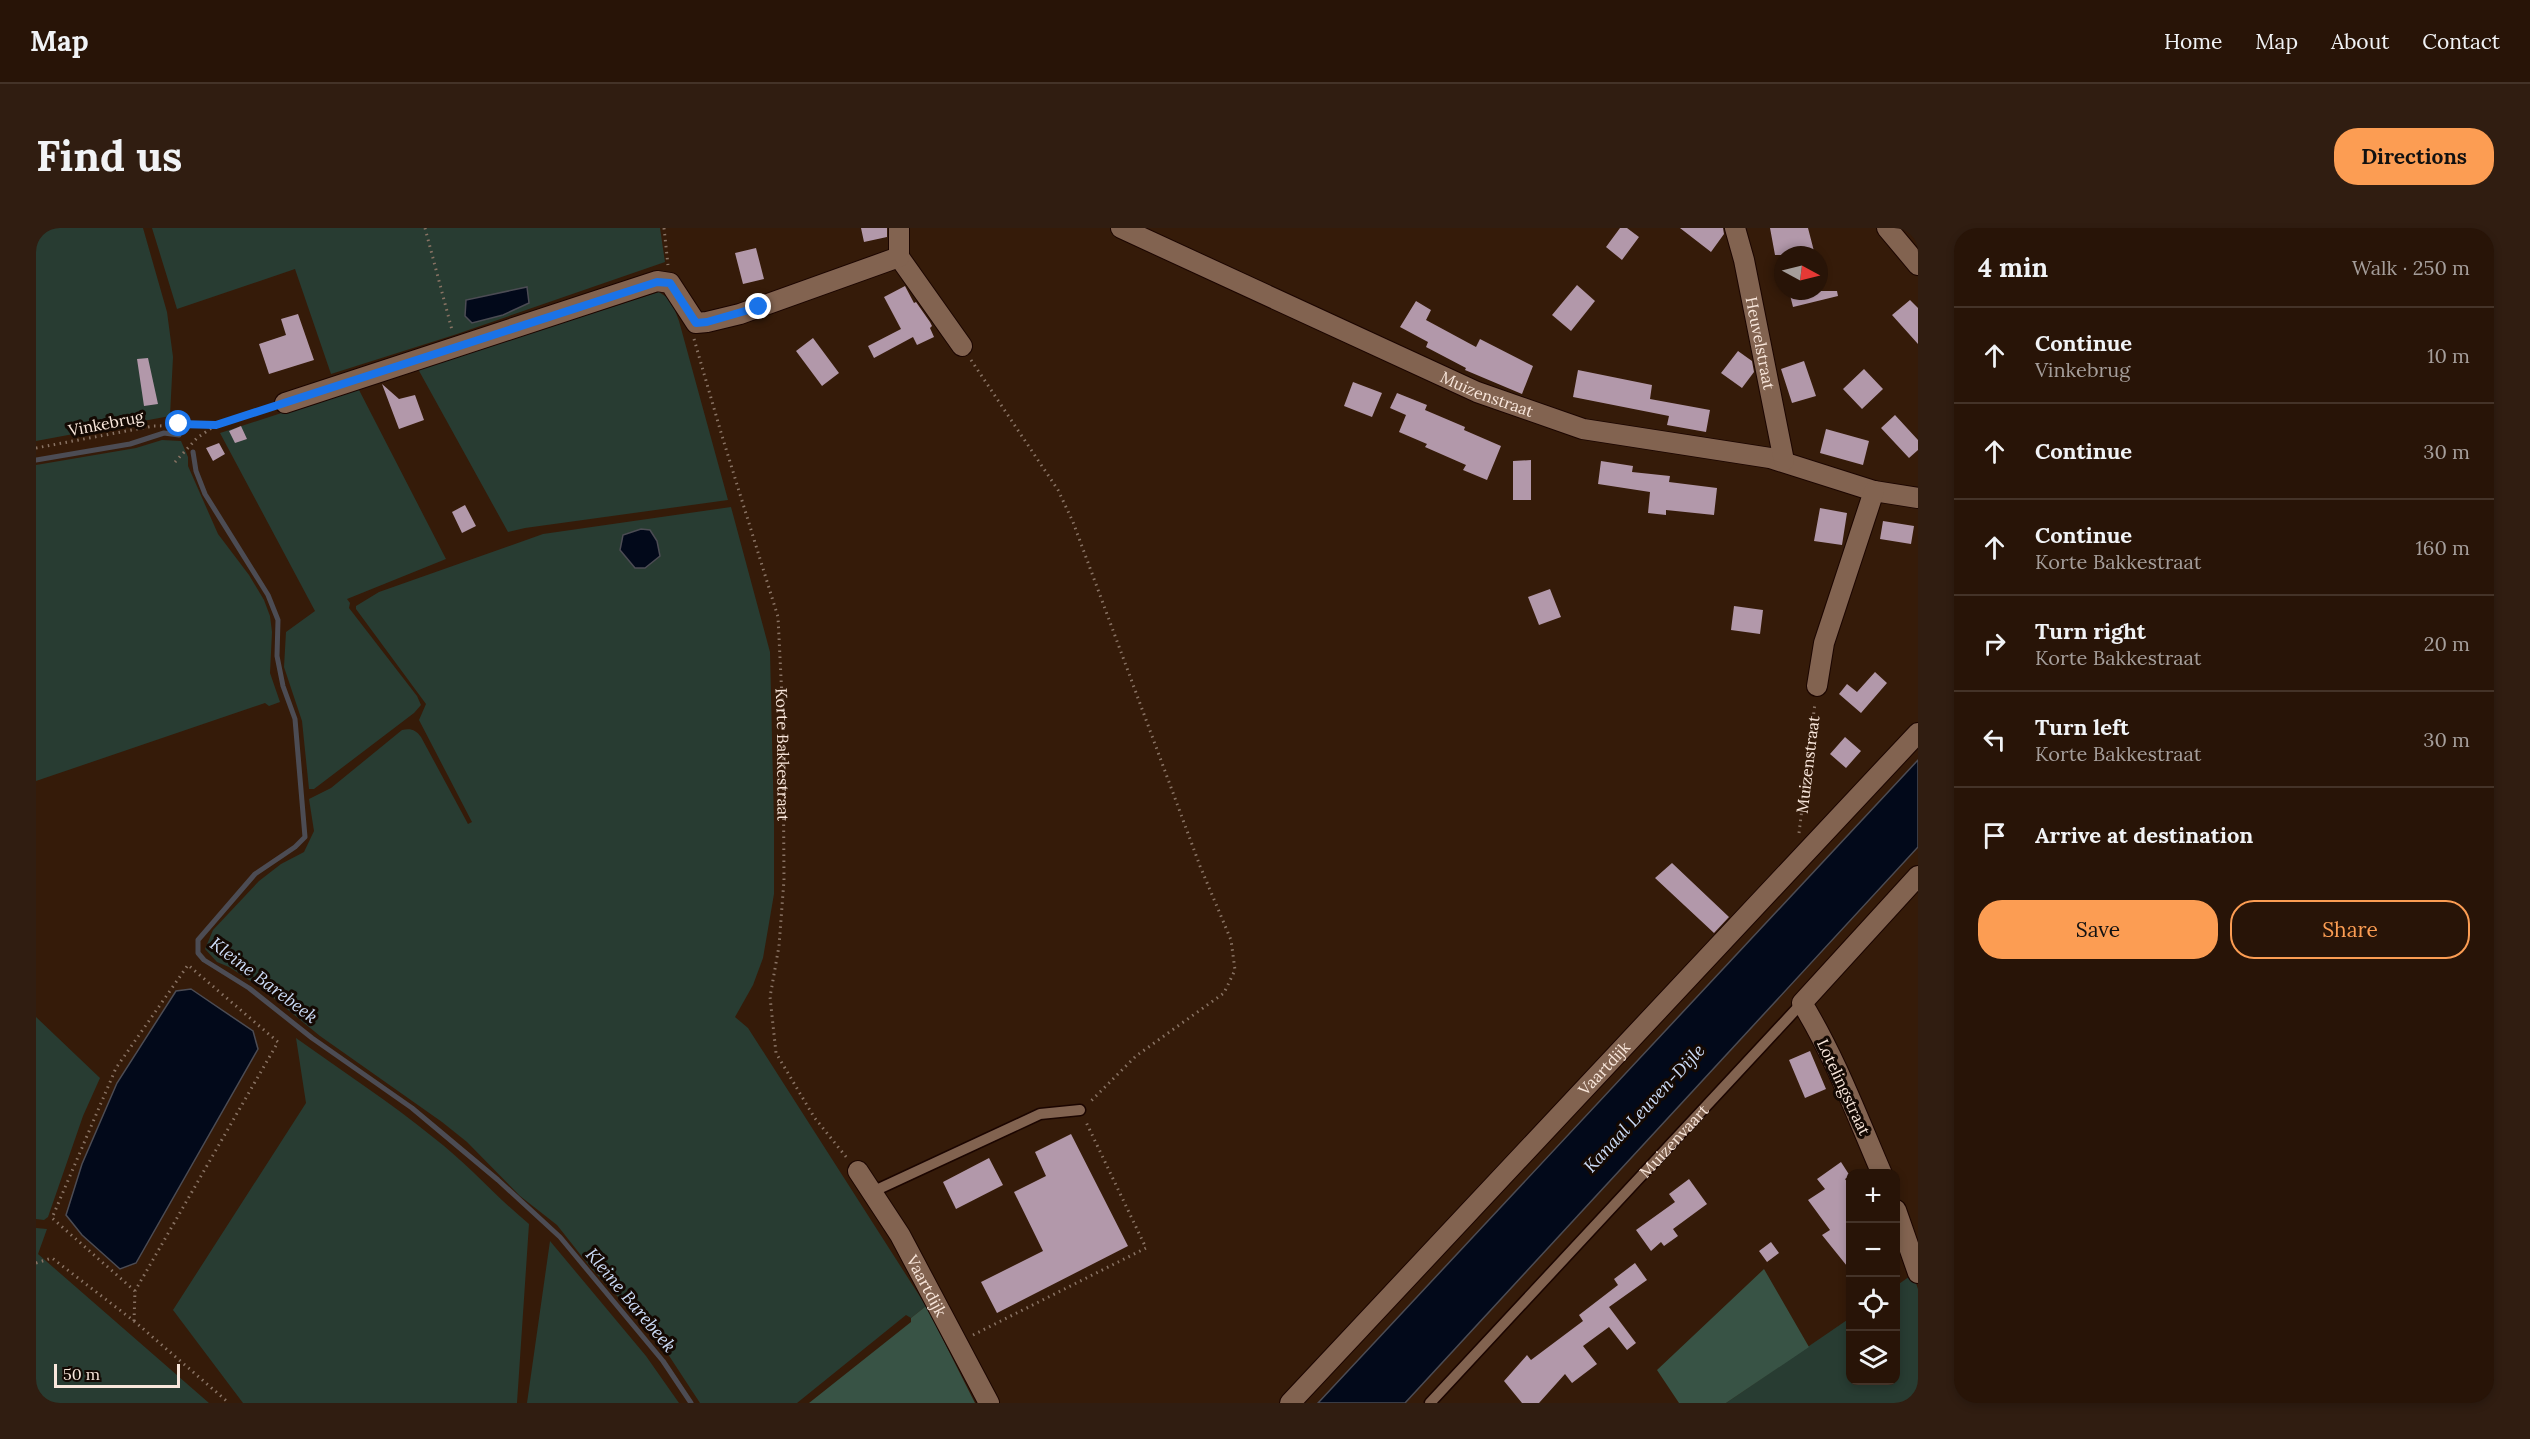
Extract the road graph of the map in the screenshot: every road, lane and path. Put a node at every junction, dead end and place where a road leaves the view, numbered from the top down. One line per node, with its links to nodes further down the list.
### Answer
1 (425, 228): 12 (path)
2 (664, 228): 9 (path)
3 (899, 228): 7 (street)
4 (1121, 228): 16 (street, Muizenstraat)
5 (1735, 228): 16 (street, Heuvelstraat)
6 (1887, 228): 8 (street)
7 (899, 257): 10 (street); 11 (street)
8 (1918, 265)
9 (670, 283): 10 (street); 12 (street)
10 (696, 323): 27 (path, Korte Bakkestraat)
11 (962, 346): 25 (path)
12 (456, 347): 13 (street)
13 (285, 403): 14 (path)
14 (216, 425): 15 (path, Vinkebrug); 17 (path)
15 (36, 448)
16 (1784, 461): 18 (street, Muizenstraat)
17 (175, 462)
18 (1874, 491): 19 (street, Muizenstraat); 20 (street)
19 (1918, 498)
20 (1817, 686): 22 (path, Muizenstraat)
21 (1918, 733): 22 (street, Vaartdijk)
22 (1795, 865): 37 (street, Vaartdijk)
23 (1918, 876): 24 (street, Muizenvaart)
24 (1802, 1003): 26 (street, Lotelingstraat); 38 (lane, Muizenvaart)
25 (1080, 1110): 28 (lane); 34 (path)
26 (1880, 1169)
27 (858, 1171): 28 (street, Vaartdijk)
28 (872, 1192): 34 (street, Vaartdijk)
29 (1900, 1221): 31 (street)
30 (36, 1263): 33 (path)
31 (1918, 1273)
32 (135, 1291): 32 (path); 33 (path)
33 (134, 1321): 35 (path)
34 (958, 1343): 36 (street, Vaartdijk)
35 (229, 1403)
36 (989, 1403)
37 (1290, 1403)
38 (1430, 1403)

